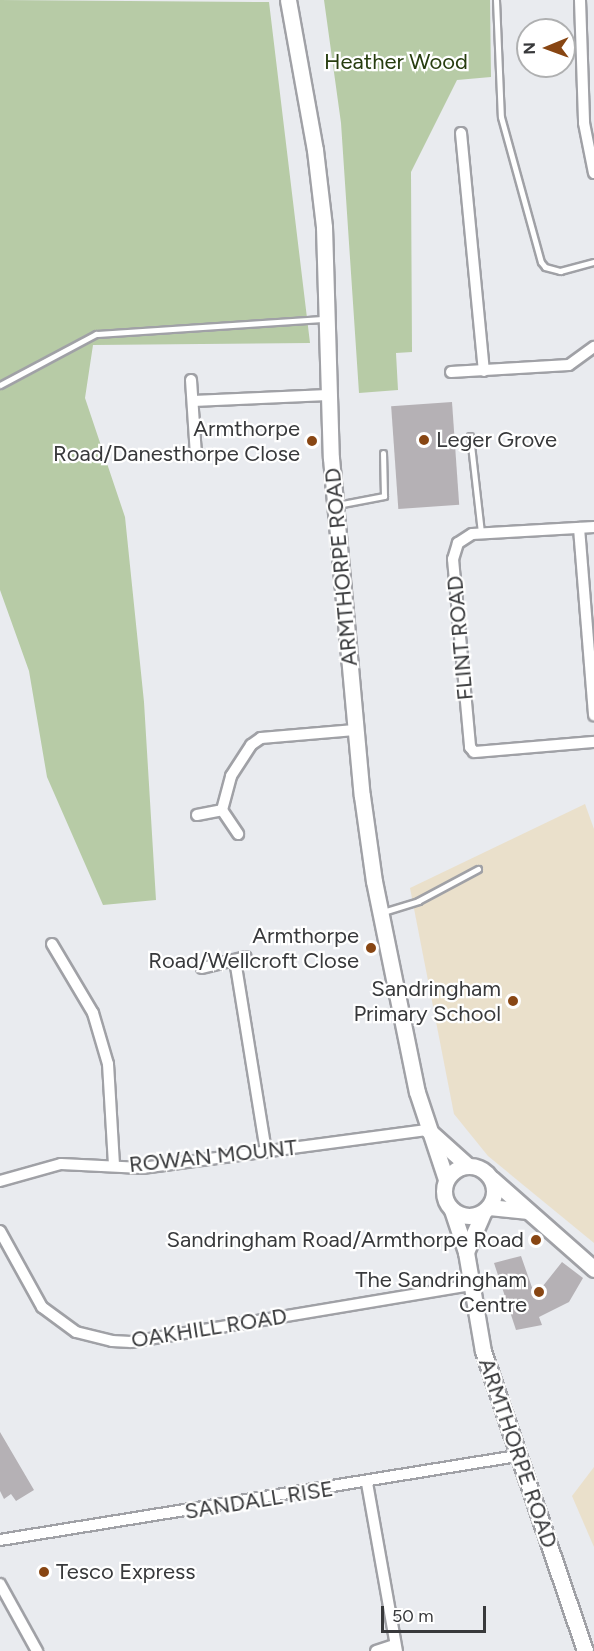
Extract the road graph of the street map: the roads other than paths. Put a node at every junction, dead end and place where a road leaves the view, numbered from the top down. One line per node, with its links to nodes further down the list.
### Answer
1 (288, 0): 7 (street, ARMTHORPE ROAD)
2 (496, 0): 6 (lane)
3 (579, 0): 5 (street)
4 (461, 133): 9 (street)
5 (594, 173)
6 (594, 262)
7 (326, 319): 12 (lane); 13 (street, ARMTHORPE ROAD)
8 (594, 347): 9 (street)
9 (484, 371): 10 (street)
10 (451, 372)
11 (191, 380): 14 (street)
12 (0, 385)
13 (328, 395): 14 (street); 18 (street, ARMTHORPE ROAD)
14 (193, 401): 17 (street)
15 (470, 436): 21 (lane)
16 (383, 453): 18 (lane)
17 (196, 455)
18 (335, 505): 23 (street, ARMTHORPE ROAD)
19 (594, 527): 20 (street, FLINT ROAD)
20 (579, 528): 21 (street, FLINT ROAD); 22 (street)
21 (481, 533): 24 (street, FLINT ROAD)
22 (594, 715)
23 (355, 730): 25 (street); 29 (street, ARMTHORPE ROAD)
24 (594, 742)
25 (222, 810): 26 (street); 27 (street)
26 (198, 815)
27 (238, 834)
28 (478, 869): 29 (lane)
29 (382, 912): 32 (street, ARMTHORPE ROAD)
30 (52, 944): 34 (street)
31 (202, 968): 33 (street)
32 (428, 1130): 33 (street, ROWAN MOUNT); 35 (street); 36 (street, ARMTHORPE ROAD)
33 (266, 1152): 34 (street, ROWAN MOUNT)
34 (114, 1165): 38 (street, ROWAN MOUNT)
35 (467, 1165): 36 (street); 37 (street)
36 (446, 1179): 39 (street)
37 (492, 1179): 40 (street); 41 (street)
38 (0, 1181)
39 (452, 1210): 40 (street); 43 (street, ARMTHORPE ROAD)
40 (486, 1210): 41 (street); 43 (street)
41 (526, 1211): 44 (street)
42 (0, 1232): 45 (street, OAKHILL ROAD)
43 (466, 1252): 45 (street, ARMTHORPE ROAD)
44 (594, 1269)
45 (470, 1285): 46 (street, ARMTHORPE ROAD)
46 (517, 1456): 47 (street, SANDALL RISE); 53 (street, ARMTHORPE ROAD)
47 (366, 1483): 48 (street, SANDALL RISE); 50 (street)
48 (0, 1540)
49 (0, 1584): 51 (street)
50 (396, 1648): 52 (street)
51 (37, 1651)
52 (376, 1651)
53 (585, 1651)

